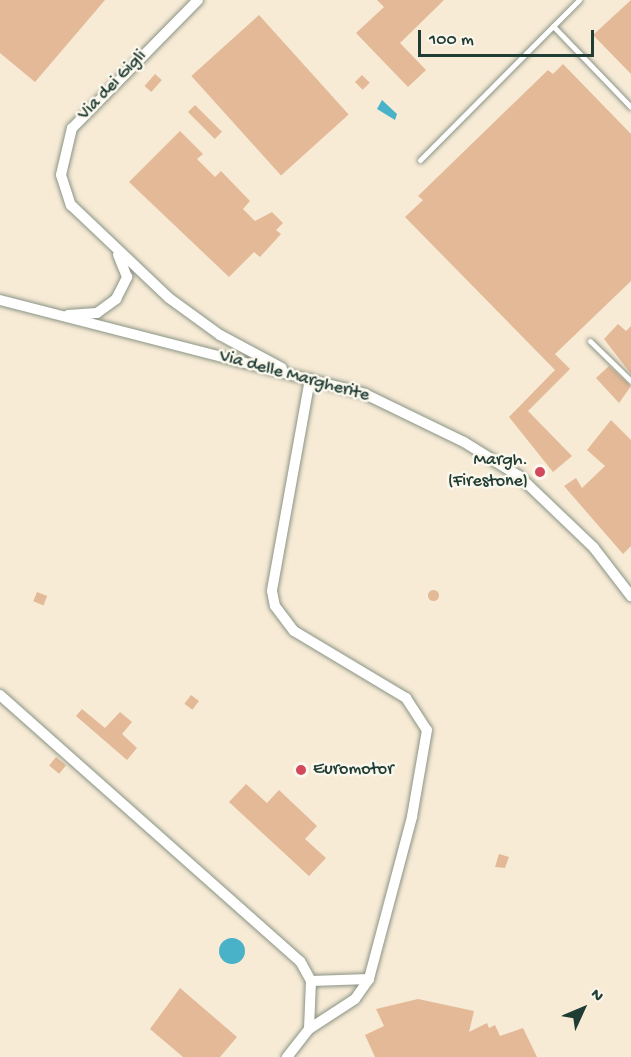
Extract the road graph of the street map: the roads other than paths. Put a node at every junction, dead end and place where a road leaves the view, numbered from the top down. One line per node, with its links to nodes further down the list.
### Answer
1 (198, 0): 6 (street, Via dei Gigli)
2 (579, 0): 3 (lane)
3 (553, 26): 4 (lane); 5 (lane)
4 (631, 107)
5 (420, 160)
6 (109, 243): 8 (street, Via dei Gigli); 10 (street, Via dei Gigli)
7 (0, 300): 8 (street, Via delle Margherite)
8 (60, 316): 10 (street, Via delle Margherite)
9 (590, 341): 12 (lane)
10 (297, 376): 11 (street, Via delle Margherite)
11 (310, 379): 13 (street, Via delle Margherite); 15 (street)
12 (631, 381)
13 (631, 596)
14 (0, 695): 16 (street)
15 (369, 979): 16 (street); 17 (street)
16 (311, 981): 17 (street)
17 (309, 1029): 18 (street)
18 (287, 1057)

